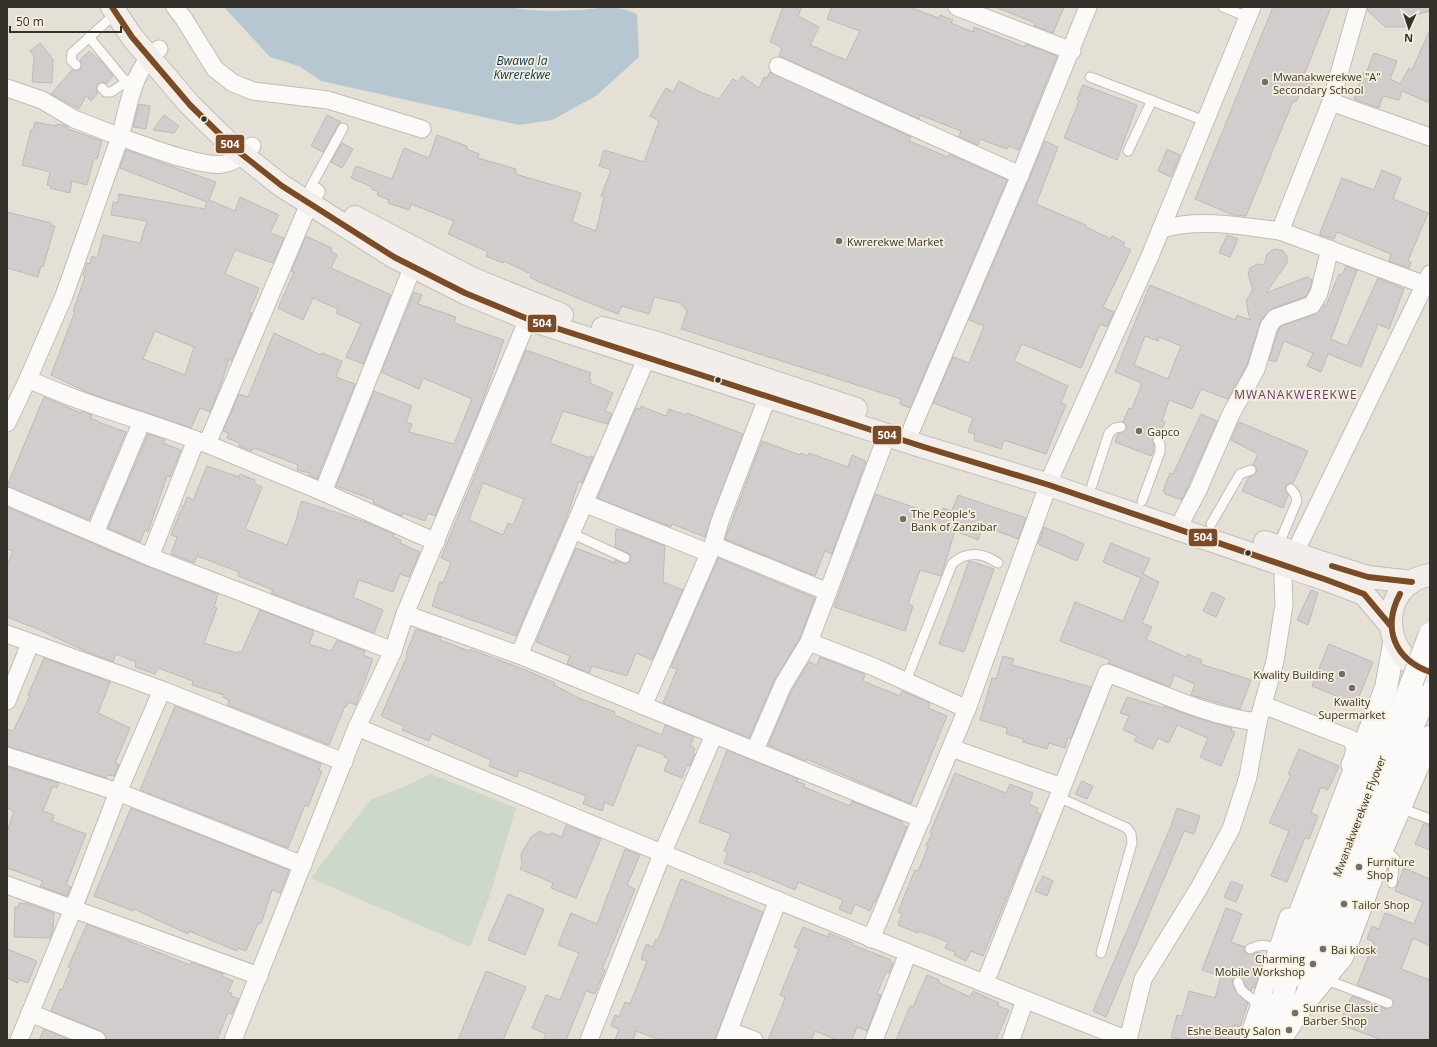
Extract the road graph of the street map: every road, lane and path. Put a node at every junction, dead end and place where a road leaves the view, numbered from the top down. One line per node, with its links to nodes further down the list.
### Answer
1 (175, 7): 21 (street)
2 (957, 7): 9 (street)
3 (1088, 7): 9 (street)
4 (1223, 7): 7 (lane)
5 (1358, 7): 18 (street)
6 (119, 9): 8 (lane); 10 (main road)
7 (1250, 12): 19 (street)
8 (89, 37): 11 (lane); 14 (lane)
9 (1072, 51): 26 (street)
10 (154, 53): 14 (street); 24 (main road)
11 (76, 65)
12 (778, 66): 26 (street)
13 (1090, 77): 17 (lane)
14 (131, 79): 16 (lane); 22 (street)
15 (7, 88): 22 (street)
16 (102, 88)
17 (1152, 100): 19 (lane); 25 (lane)
18 (1331, 102): 23 (street); 29 (street)
19 (1205, 121): 28 (street)
20 (343, 128): 27 (lane)
21 (422, 130)
22 (120, 137): 24 (street); 35 (street)
23 (1430, 137)
24 (247, 150): 27 (main road)
25 (1128, 152)
26 (1020, 175): 40 (street)
27 (312, 195): 31 (main road); 40 (main road); 43 (street)
28 (1162, 229): 29 (street); 45 (street)
29 (1280, 231): 30 (street)
30 (1330, 249): 32 (street); 52 (street)
31 (412, 266): 33 (main road); 48 (street)
32 (1427, 279): 58 (street)
33 (528, 319): 34 (main road); 56 (street)
34 (647, 357): 36 (main road); 51 (street)
35 (28, 379): 37 (street); 38 (street)
36 (768, 396): 41 (main road); 57 (street)
37 (142, 421): 43 (street); 54 (street)
38 (7, 423)
39 (1121, 427): 46 (lane)
40 (912, 428): 45 (main road)
41 (887, 435): 45 (main road); 63 (street)
42 (1158, 440): 50 (lane)
43 (201, 442): 48 (street); 59 (street)
44 (1251, 470): 53 (lane)
45 (1051, 479): 46 (main road); 52 (main road); 78 (street)
46 (1092, 485): 50 (main road)
47 (1291, 489): 58 (lane)
48 (323, 492): 56 (street)
49 (7, 496): 54 (street)
50 (1142, 501): 52 (main road)
51 (584, 503): 55 (street); 57 (street)
52 (1181, 522): 53 (main road); 58 (main road)
53 (1211, 524): 58 (main road)
54 (95, 533): 59 (street)
55 (571, 533): 60 (lane); 71 (street)
56 (436, 542): 64 (street)
57 (711, 549): 63 (street); 77 (street)
58 (1286, 555): 62 (main road); 66 (main road); 76 (street)
59 (150, 557): 70 (street)
60 (625, 558)
61 (998, 563): 72 (lane)
62 (1424, 574): 66 (main road)
63 (828, 592): 68 (street)
64 (405, 614): 70 (street); 71 (street)
65 (7, 634): 69 (street)
66 (1392, 634): 73 (main road); 109 (main road)
67 (1430, 634): 73 (main road, Mwanakwerekwe Flyover, bridge)
68 (809, 642): 72 (street); 84 (street)
69 (30, 644): 74 (street); 75 (street)
70 (393, 651): 80 (street)
71 (519, 655): 77 (street)
72 (906, 681): 78 (street)
73 (1425, 681): 109 (main road, Mwanakwerekwe Flyover)
74 (162, 690): 86 (street); 87 (street)
75 (7, 701)
76 (1263, 705): 79 (street); 101 (street)
77 (643, 706): 81 (street)
78 (967, 708): 82 (street)
79 (1258, 722): 88 (street); 121 (street)
80 (357, 727): 86 (street); 93 (street)
81 (714, 735): 84 (street); 93 (street)
82 (951, 748): 88 (street); 90 (street)
83 (1428, 748): 89 (main road)
84 (754, 750): 90 (street)
85 (7, 756): 87 (street)
86 (344, 762): 94 (street)
87 (118, 792): 94 (street); 98 (street)
88 (1060, 792): 103 (lane); 107 (street)
89 (1400, 808): 91 (lane); 92 (main road)
90 (922, 819): 99 (street)
91 (1430, 819)
92 (1381, 852): 95 (lane); 105 (main road)
93 (662, 854): 97 (street); 117 (street)
94 (303, 865): 104 (street)
95 (1392, 882)
96 (7, 885): 98 (street)
97 (778, 900): 99 (street); 113 (street)
98 (73, 909): 104 (street); 112 (street)
99 (871, 939): 102 (street)
100 (1250, 949): 101 (lane)
101 (1277, 949): 111 (street)
102 (908, 953): 107 (street); 119 (street)
103 (1101, 953)
104 (259, 976): 116 (street)
105 (1324, 979): 109 (main road); 110 (lane)
106 (1238, 982): 111 (lane)
107 (985, 983): 108 (street)
108 (1026, 1000): 120 (street); 121 (street)
109 (1294, 1000): 123 (main road)
110 (1388, 1003)
111 (1258, 1004): 122 (street)
112 (30, 1013): 114 (street); 115 (street)
113 (727, 1035): 118 (street)
114 (19, 1040)
115 (97, 1040)
116 (233, 1040)
117 (589, 1040)
118 (754, 1040)
119 (874, 1040)
120 (1011, 1040)
121 (1128, 1040)
122 (1248, 1040)
123 (1275, 1040)

